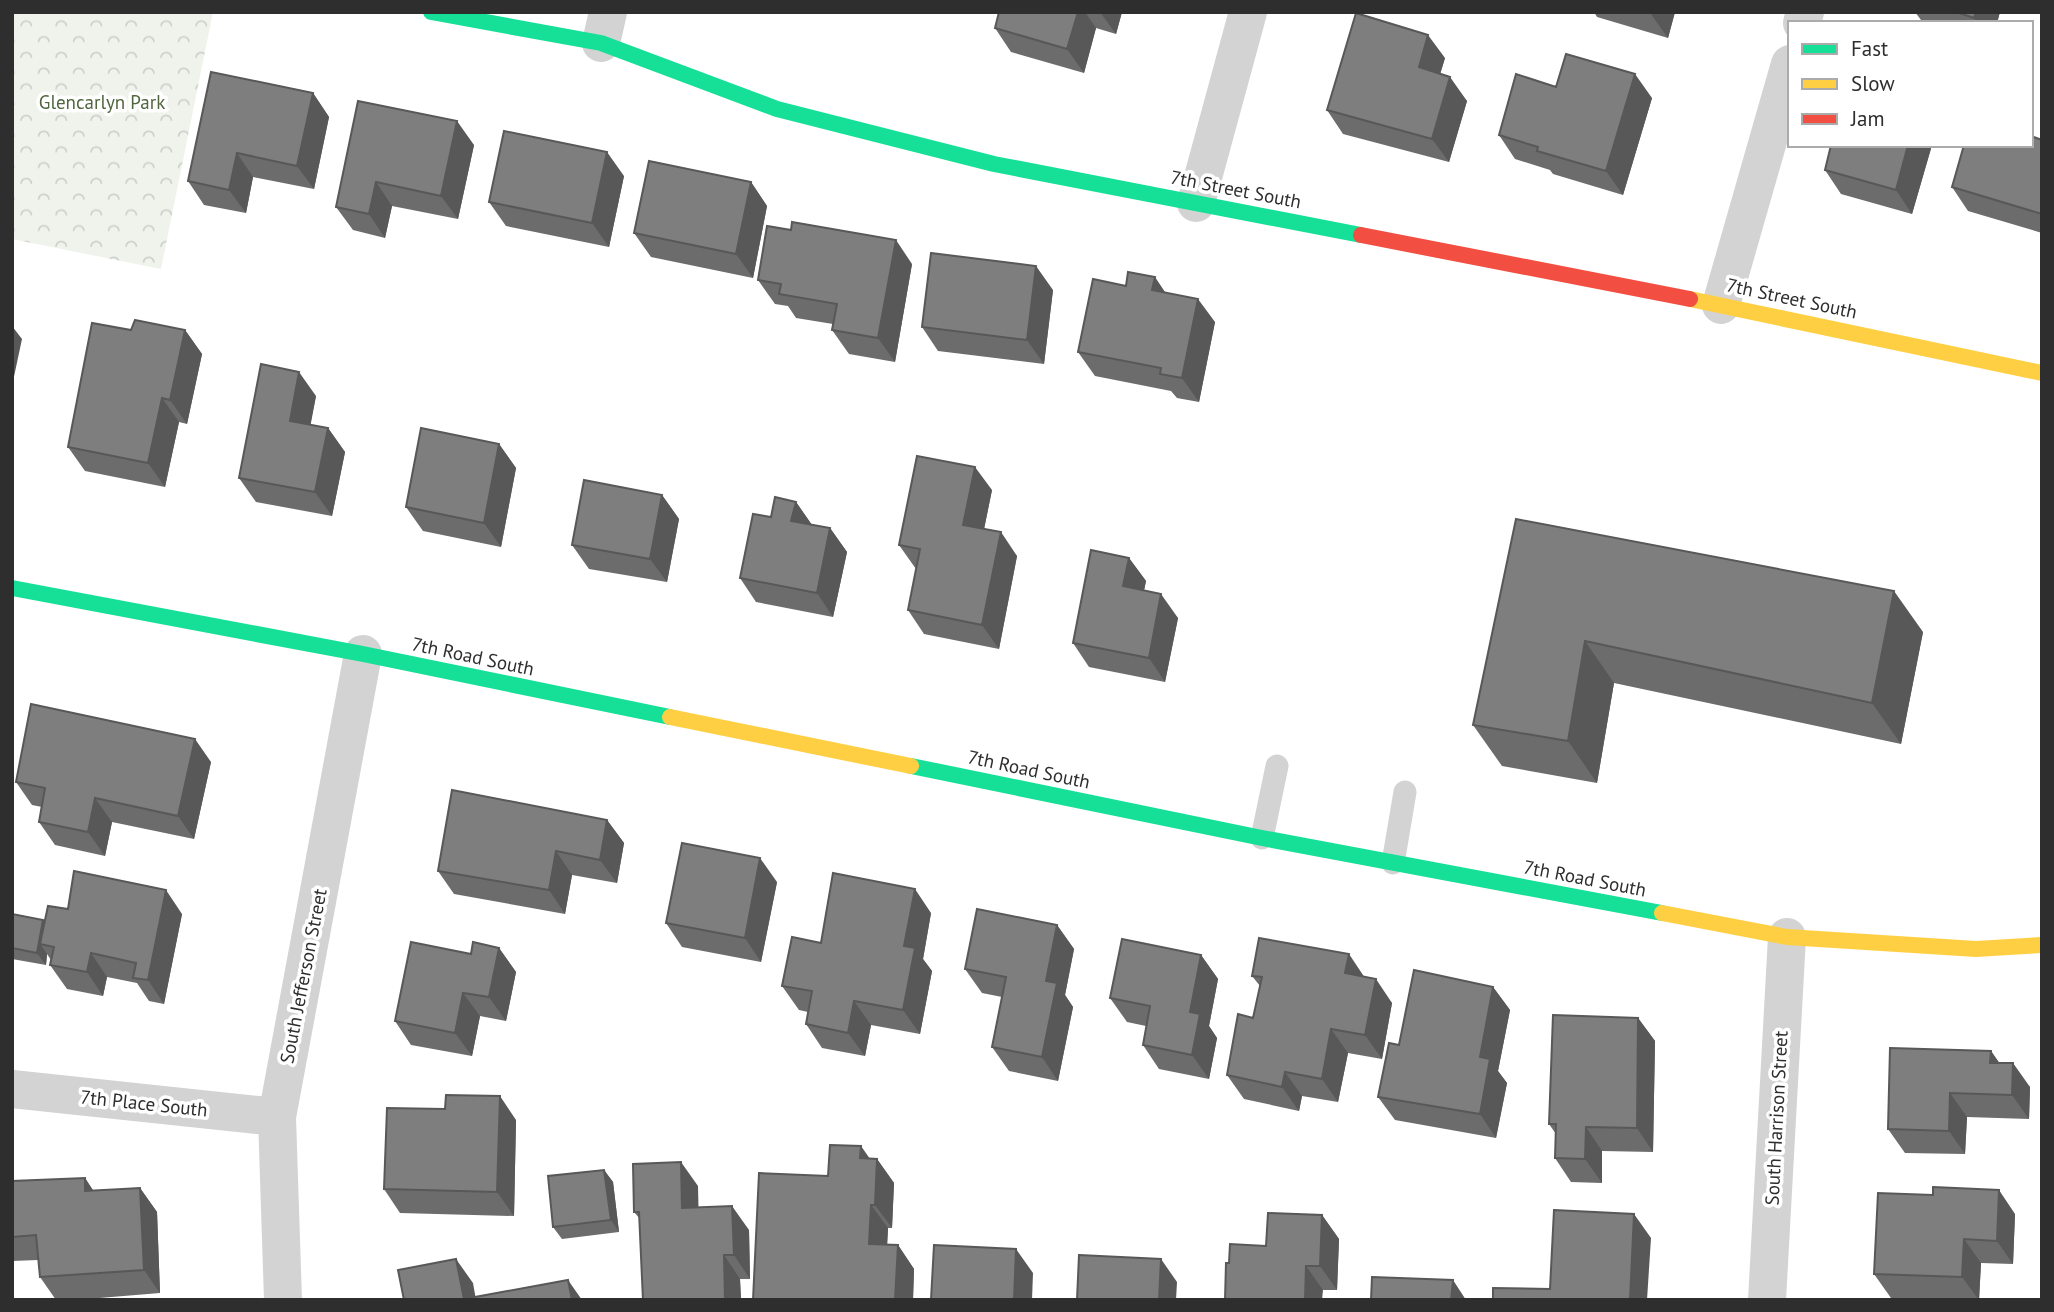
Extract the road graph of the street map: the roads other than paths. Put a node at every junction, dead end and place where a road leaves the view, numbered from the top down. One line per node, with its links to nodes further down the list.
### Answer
1 (431, 12): 3 (street, 7th Street South)
2 (1248, 12): 5 (street)
3 (605, 28): 5 (street, 7th Street South)
4 (1788, 71): 6 (street)
5 (1196, 203): 6 (street, 7th Street South)
6 (1721, 305): 7 (street, 7th Street South)
7 (2042, 373)
8 (12, 588): 9 (street, 7th Road South)
9 (363, 654): 12 (street, 7th Road South); 17 (street, South Jefferson Street)
10 (1277, 766): 12 (lane)
11 (1405, 792): 13 (lane)
12 (1262, 838): 13 (street, 7th Road South)
13 (1393, 863): 14 (street, 7th Road South)
14 (1787, 937): 15 (street, 7th Road South); 19 (street, South Harrison Street)
15 (2042, 945)
16 (12, 1089): 17 (street, 7th Place South)
17 (276, 1117): 18 (street, South Jefferson Street)
18 (284, 1300)
19 (1767, 1300)

